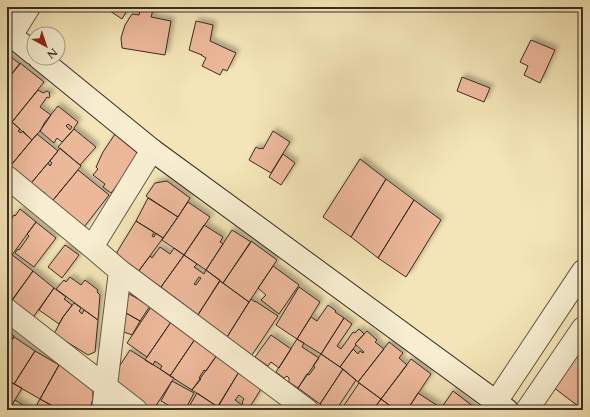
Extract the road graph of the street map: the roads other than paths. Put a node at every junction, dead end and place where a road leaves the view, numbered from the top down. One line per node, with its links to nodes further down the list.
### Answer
1 (29, 7): 2 (street)
2 (9, 34): 3 (street)
3 (26, 48)
4 (49, 66): 5 (street)
5 (152, 150): 7 (street); 13 (street)
6 (7, 178): 7 (street)
7 (92, 247): 8 (street)
8 (120, 271): 12 (street); 16 (street)
9 (583, 271): 13 (street)
10 (7, 310): 12 (street)
11 (583, 328): 17 (street)
12 (105, 386): 14 (street); 15 (street)
13 (502, 406)
14 (103, 410)
15 (136, 410)
16 (307, 410)
17 (527, 410)

